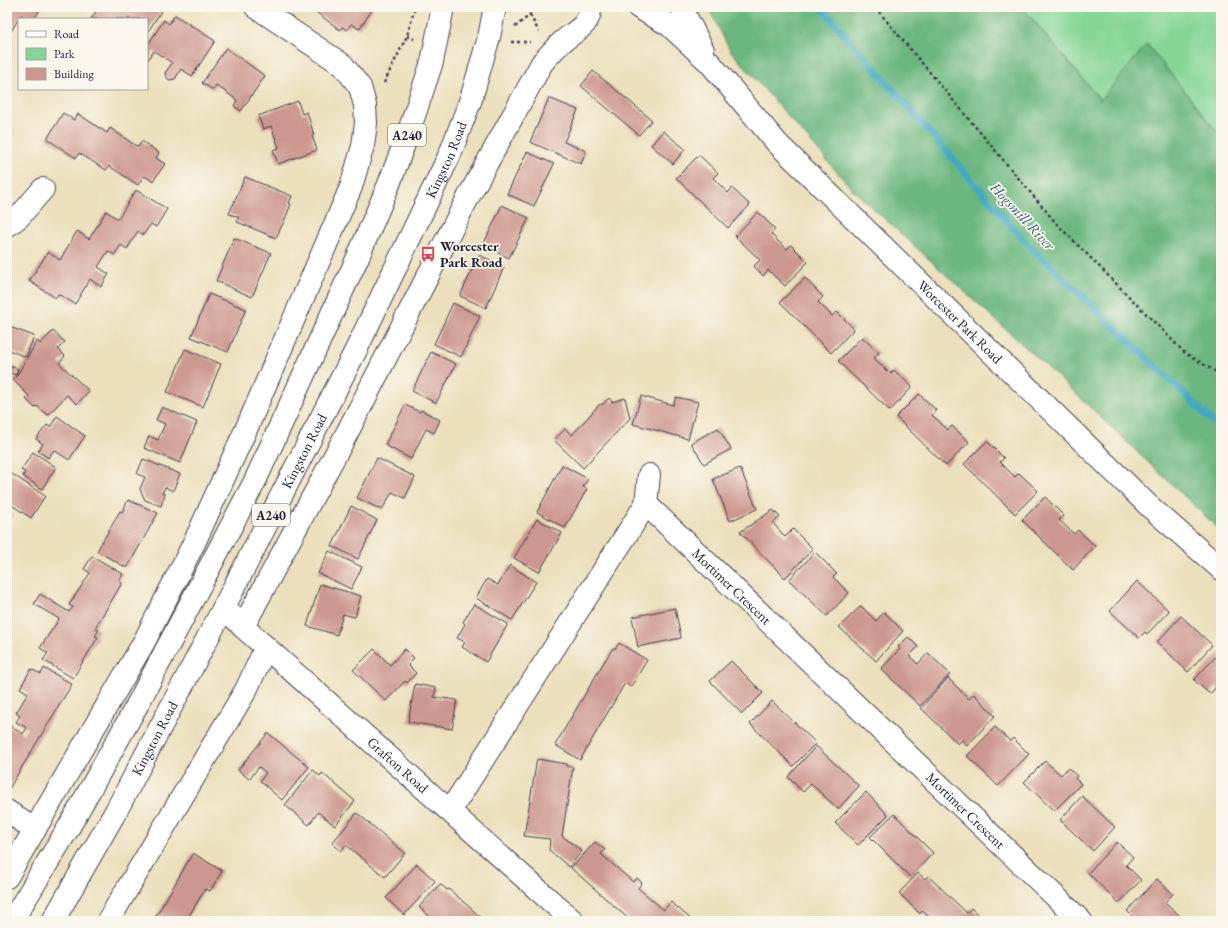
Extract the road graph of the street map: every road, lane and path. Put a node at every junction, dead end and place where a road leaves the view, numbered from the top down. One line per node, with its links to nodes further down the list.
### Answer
1 (256, 7): 16 (main road)
2 (415, 7): 16 (path)
3 (443, 7): 30 (main road, A240)
4 (495, 7): 23 (main road, Kingston Road / A240)
5 (529, 7): 10 (path)
6 (590, 7): 24 (main road)
7 (638, 7): 15 (main road)
8 (681, 7): 15 (main road)
9 (875, 7): 19 (path)
10 (530, 15): 11 (path); 12 (path)
11 (511, 32)
12 (542, 36)
13 (510, 37): 14 (path)
14 (508, 42)
15 (710, 63): 22 (main road, Worcester Park Road)
16 (365, 105): 28 (main road)
17 (43, 189): 18 (main road)
18 (7, 226)
19 (1221, 374)
20 (649, 475): 21 (main road)
21 (646, 504): 27 (main road); 34 (main road, Mortimer Crescent)
22 (1221, 569)
23 (224, 607): 24 (main road, Grafton Road); 31 (main road, Kingston Road / A240)
24 (243, 627): 25 (main road, Grafton Road)
25 (266, 647): 27 (main road, Grafton Road); 32 (main road)
26 (7, 811): 28 (main road)
27 (450, 811): 33 (main road, Grafton Road)
28 (35, 830): 29 (main road)
29 (7, 877)
30 (12, 921)
31 (53, 921)
32 (108, 921)
33 (573, 921)
34 (1081, 921)

